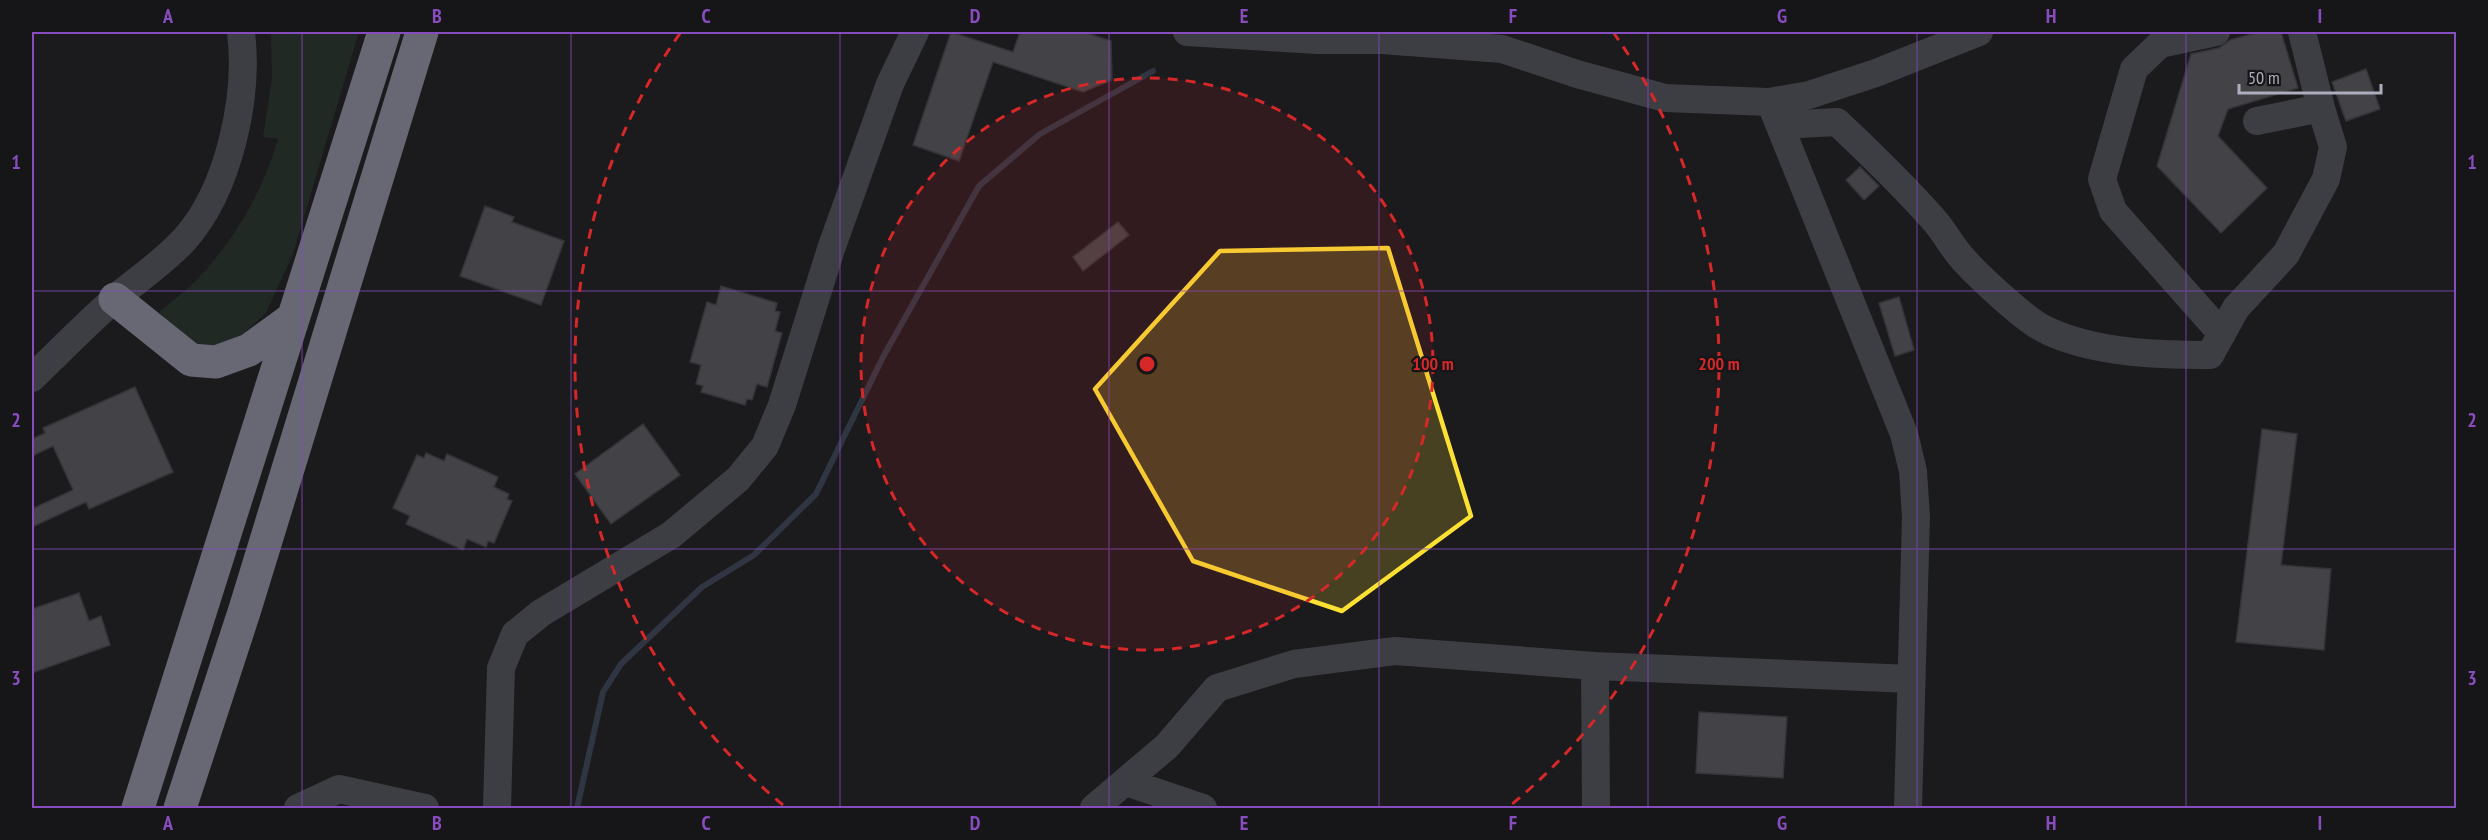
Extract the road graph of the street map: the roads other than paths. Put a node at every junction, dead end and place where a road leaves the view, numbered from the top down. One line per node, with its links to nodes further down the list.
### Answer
1 (241, 32): 12 (street)
2 (384, 32): 13 (highway)
3 (422, 32): 20 (highway)
4 (915, 32): 23 (street)
5 (1187, 32): 10 (street)
6 (1979, 32): 10 (street)
7 (2216, 32): 14 (street)
8 (2302, 32): 9 (street)
9 (2321, 108): 11 (street); 14 (street)
10 (1775, 113): 14 (street); 17 (street)
11 (2257, 121)
12 (115, 298): 13 (highway); 15 (street)
13 (293, 318): 19 (highway)
14 (2222, 334)
15 (32, 378)
16 (1595, 666): 17 (street); 18 (street); 26 (street)
17 (1911, 679): 27 (street)
18 (1126, 782): 24 (street); 25 (street)
19 (138, 808)
20 (180, 808)
21 (298, 808): 22 (street)
22 (425, 808)
23 (497, 808)
24 (1094, 808)
25 (1203, 808)
26 (1596, 808)
27 (1908, 808)

